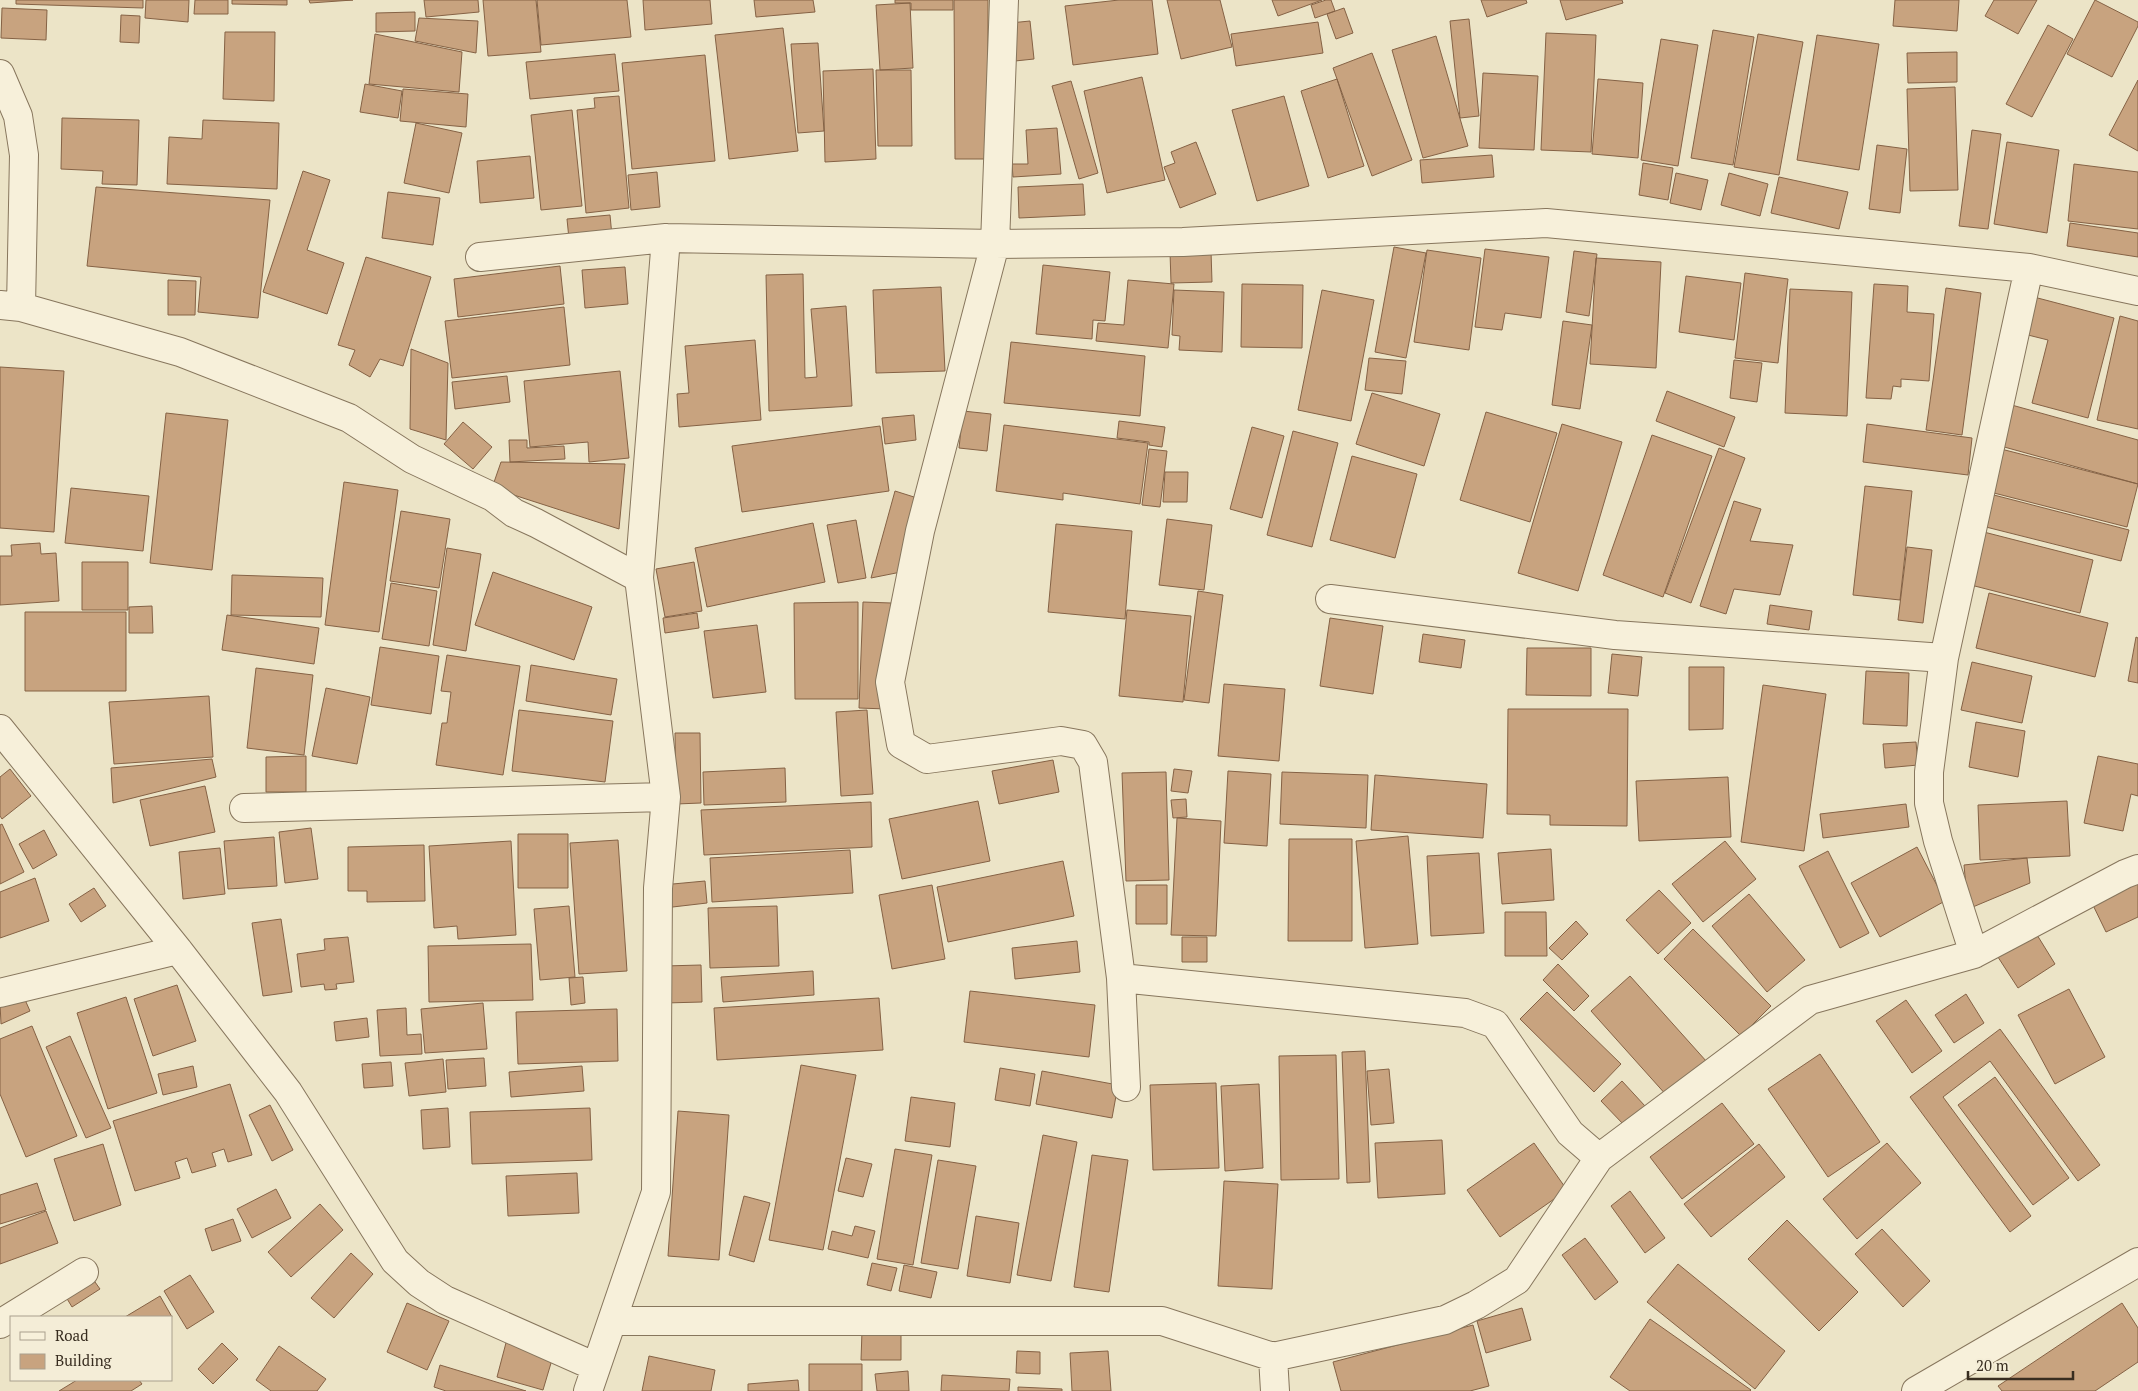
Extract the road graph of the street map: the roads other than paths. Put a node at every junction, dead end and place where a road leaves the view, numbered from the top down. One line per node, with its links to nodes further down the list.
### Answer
1 (1004, 0): 4 (street)
2 (0, 74): 8 (street)
3 (666, 238): 4 (street); 5 (street); 9 (street)
4 (995, 244): 6 (street); 18 (street)
5 (480, 256)
6 (2029, 268): 7 (street); 11 (street)
7 (2138, 291)
8 (10, 306): 9 (street)
9 (638, 578): 13 (street)
10 (1330, 600): 11 (street)
11 (1944, 658): 17 (street)
12 (0, 729): 16 (street)
13 (666, 797): 14 (street); 25 (street)
14 (244, 808)
15 (2138, 869): 17 (street)
16 (178, 950): 19 (street); 27 (street)
17 (1974, 954): 21 (street)
18 (1121, 978): 20 (street); 21 (street)
19 (0, 993)
20 (1126, 1087)
21 (1599, 1158): 26 (street)
22 (2138, 1262): 29 (street)
23 (84, 1272): 24 (street)
24 (13, 1316)
25 (612, 1321): 26 (street); 27 (street)
26 (1273, 1357): 28 (street)
27 (592, 1379)
28 (1275, 1391)
29 (1916, 1391)

